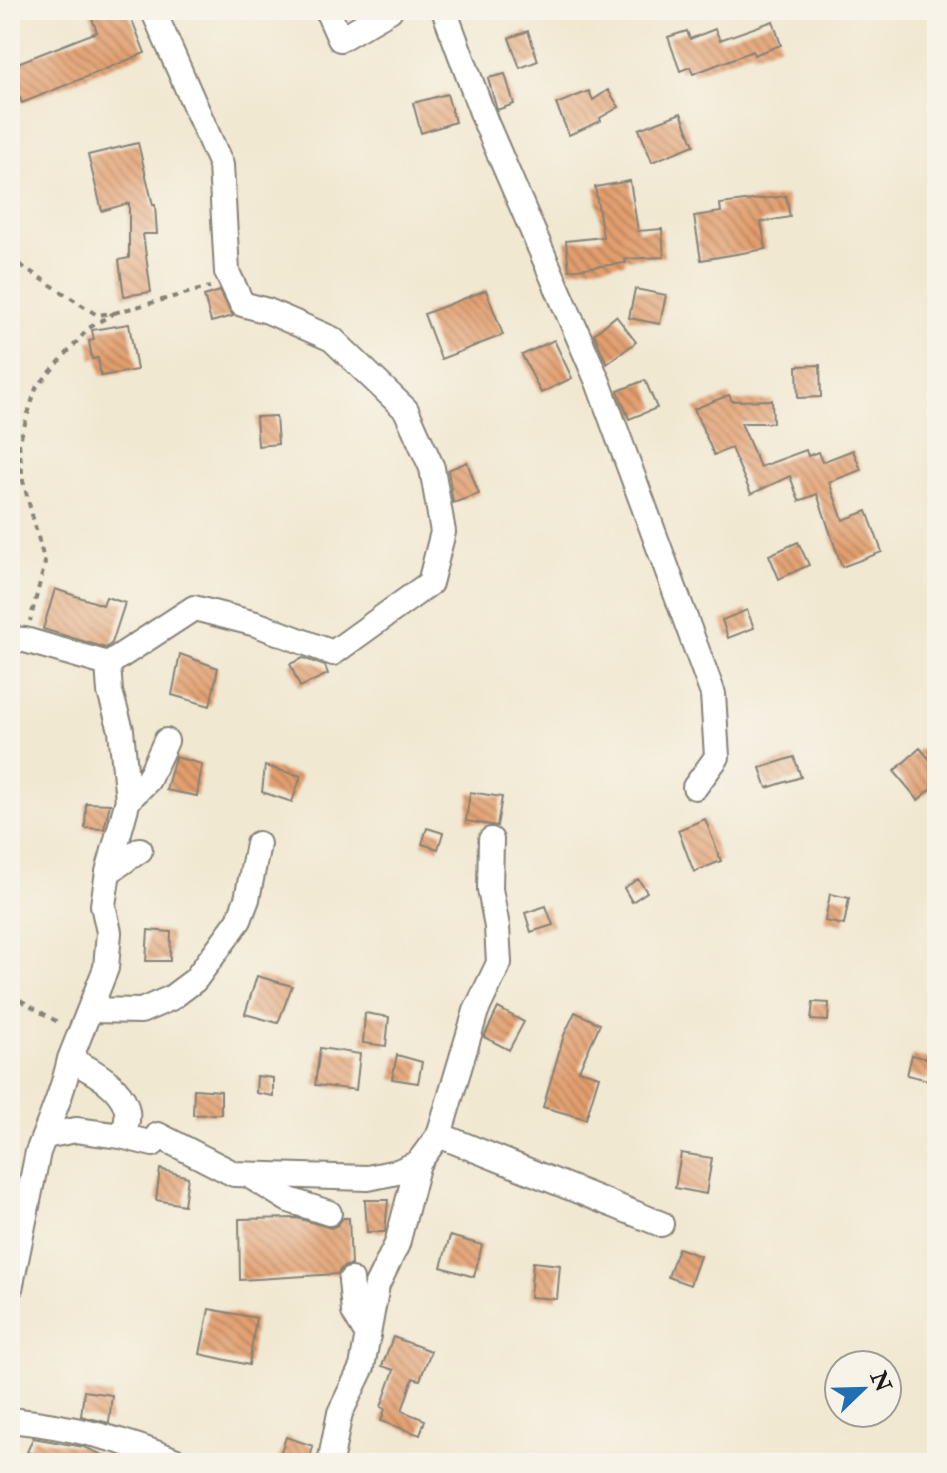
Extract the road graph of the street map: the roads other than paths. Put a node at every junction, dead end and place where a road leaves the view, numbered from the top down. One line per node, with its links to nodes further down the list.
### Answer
1 (153, 10): 6 (street)
2 (327, 10): 3 (street)
3 (390, 10)
4 (444, 10): 8 (street)
5 (18, 640): 6 (street)
6 (108, 664): 9 (street)
7 (166, 741): 9 (street)
8 (695, 787)
9 (128, 800): 13 (street)
10 (491, 840): 16 (street)
11 (258, 844): 14 (street)
12 (140, 850): 13 (street)
13 (108, 872): 14 (street)
14 (91, 1010): 15 (street)
15 (70, 1059): 17 (street); 18 (street)
16 (439, 1135): 19 (street); 22 (street)
17 (45, 1136): 18 (street); 24 (street)
18 (121, 1136): 20 (street)
19 (418, 1163): 20 (street); 25 (street)
20 (248, 1174): 21 (street)
21 (329, 1213)
22 (661, 1224)
23 (351, 1280): 25 (street)
24 (10, 1289)
25 (368, 1336): 28 (street)
26 (10, 1420): 27 (street)
27 (181, 1463)
28 (330, 1463)

